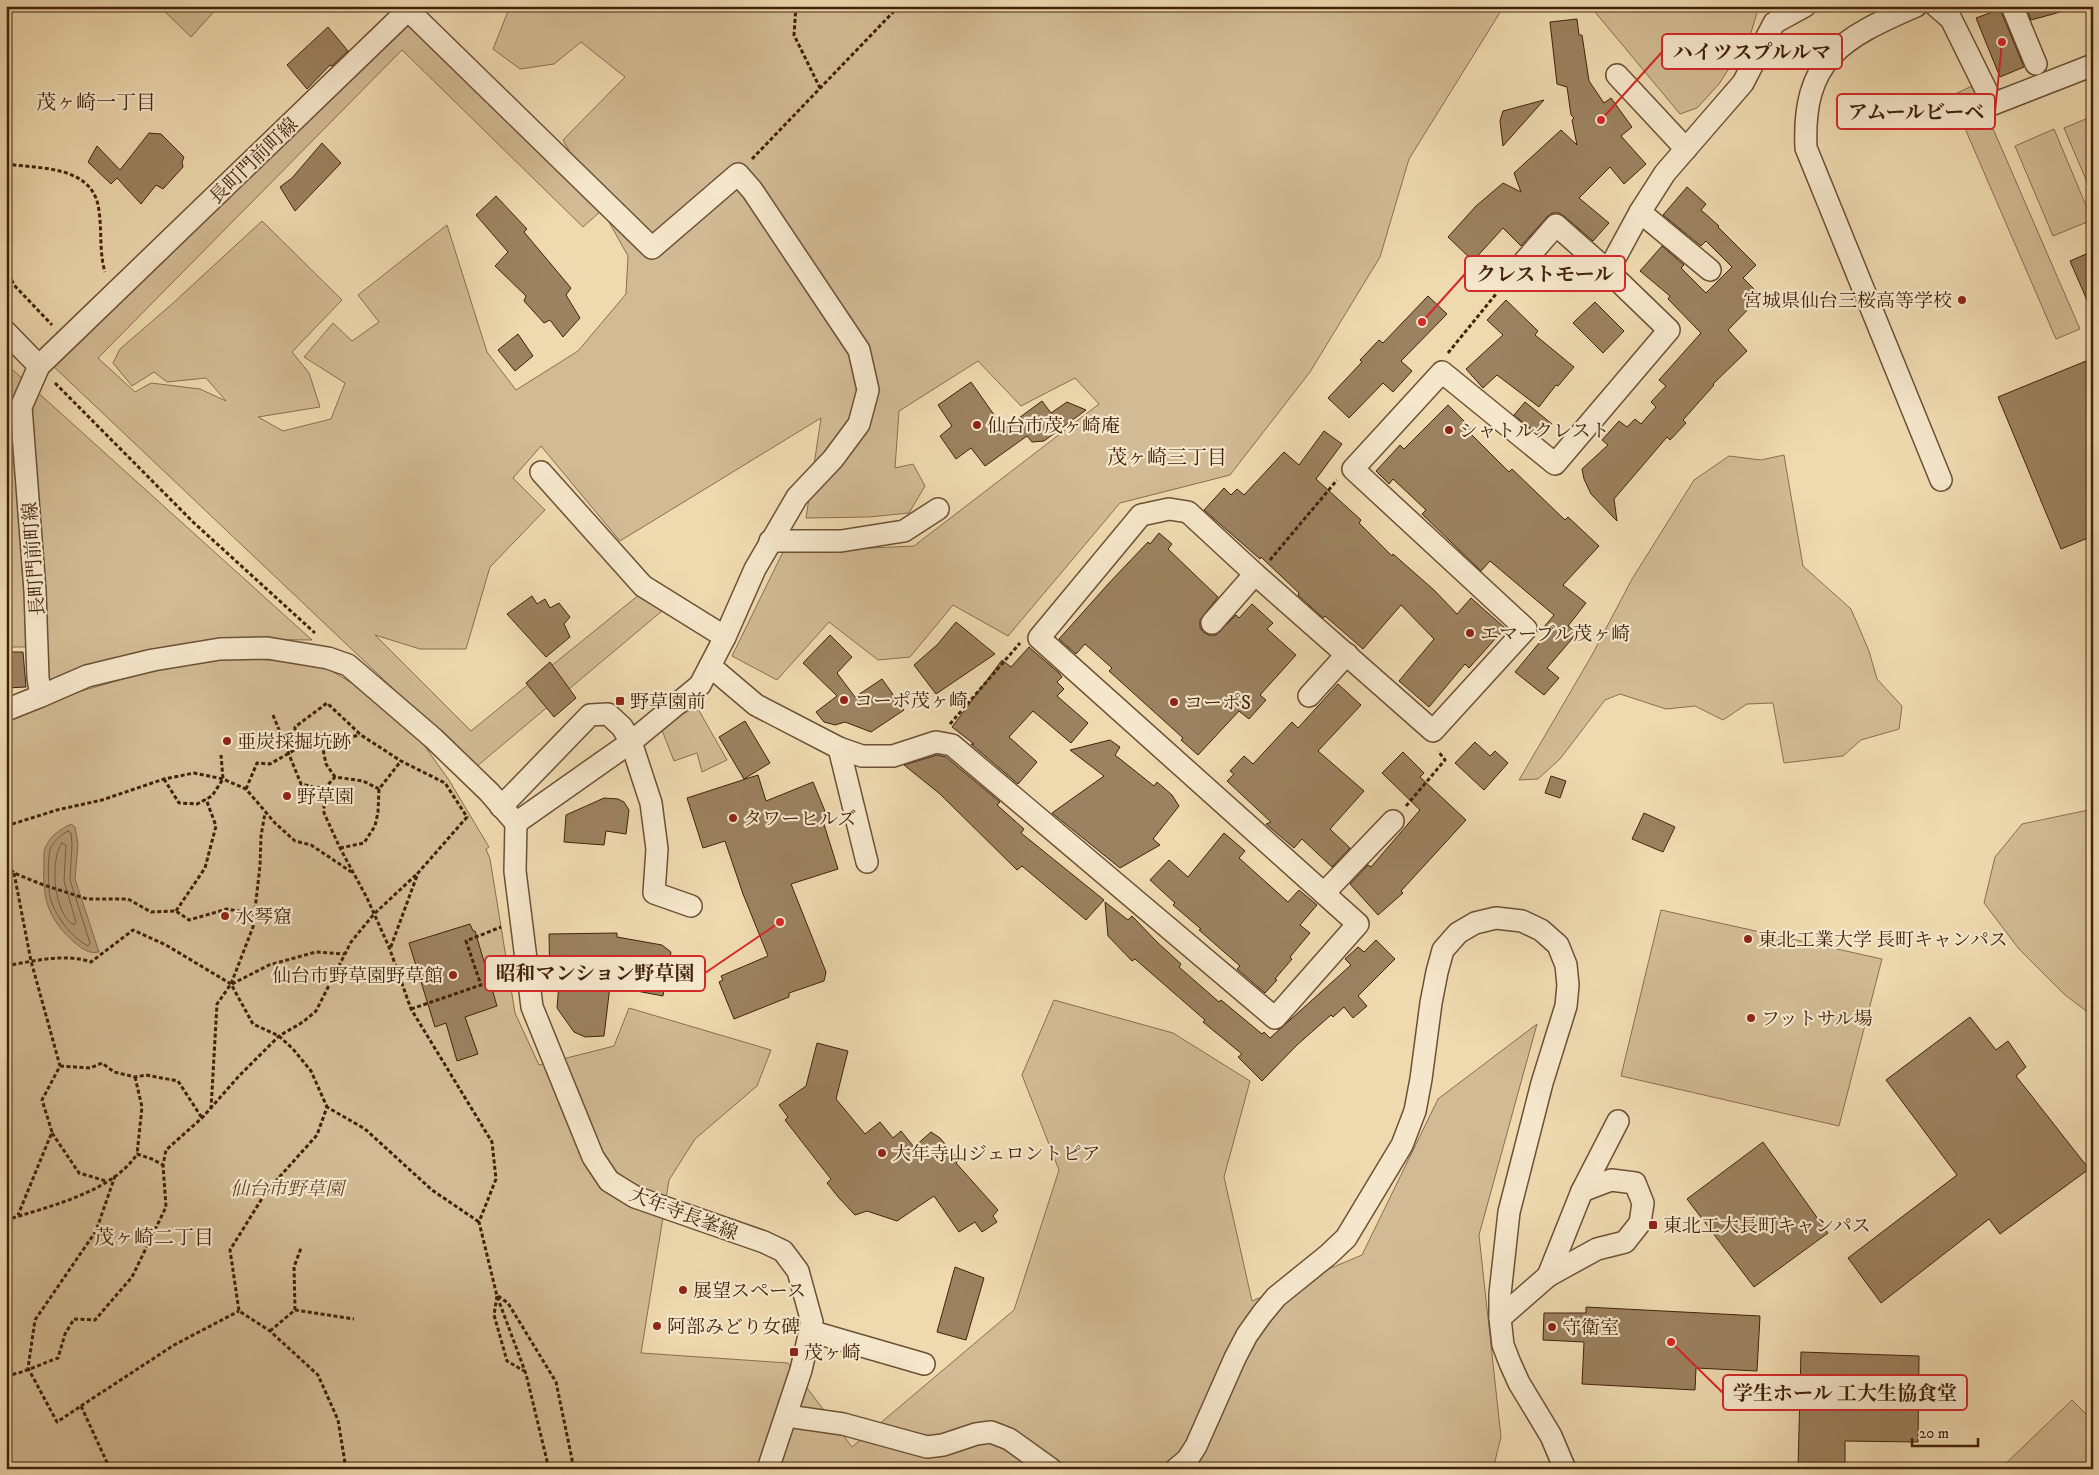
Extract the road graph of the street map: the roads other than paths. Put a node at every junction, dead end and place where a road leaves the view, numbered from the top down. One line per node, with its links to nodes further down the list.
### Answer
1 (1805, 6): 9 (street)
2 (1916, 6): 17 (street)
3 (1936, 6): 7 (street)
4 (2012, 6): 6 (street)
5 (406, 8): 15 (street, 長町門前町線); 19 (street, 長町門前町線)
6 (2036, 64)
7 (2093, 65)
8 (1617, 75): 9 (street)
9 (1686, 149): 10 (street)
10 (1640, 212): 11 (street); 12 (street)
11 (1710, 270)
12 (1608, 271): 13 (street); 23 (street)
13 (1510, 278)
14 (6, 332): 15 (street)
15 (39, 366): 25 (street, 長町門前町線)
16 (541, 472): 22 (street)
17 (1941, 480)
18 (938, 509): 19 (street)
19 (770, 541): 22 (street)
20 (1255, 574): 21 (street); 23 (street); 34 (street)
21 (1212, 622)
22 (725, 637): 24 (street)
23 (1347, 654): 26 (street)
24 (710, 666): 28 (street); 29 (street)
25 (41, 696): 27 (street); 30 (street)
26 (1309, 696)
27 (6, 710)
28 (631, 742): 30 (street); 32 (street); 35 (street)
29 (839, 748): 33 (street); 34 (street)
30 (501, 807): 32 (street)
31 (1393, 821): 34 (street)
32 (516, 823): 40 (street, 大年寺長峯線)
33 (867, 862)
34 (1325, 892)
35 (690, 906)
36 (1618, 1121): 37 (street)
37 (1582, 1191): 38 (street); 38 (street)
38 (1548, 1276): 39 (street)
39 (1500, 1318): 45 (street); 46 (street)
40 (810, 1331): 41 (street); 42 (street, 大年寺長峯線)
41 (924, 1364)
42 (786, 1416): 43 (street, 大年寺長峯線); 44 (street)
43 (768, 1469)
44 (1051, 1469)
45 (1176, 1469)
46 (1565, 1469)

